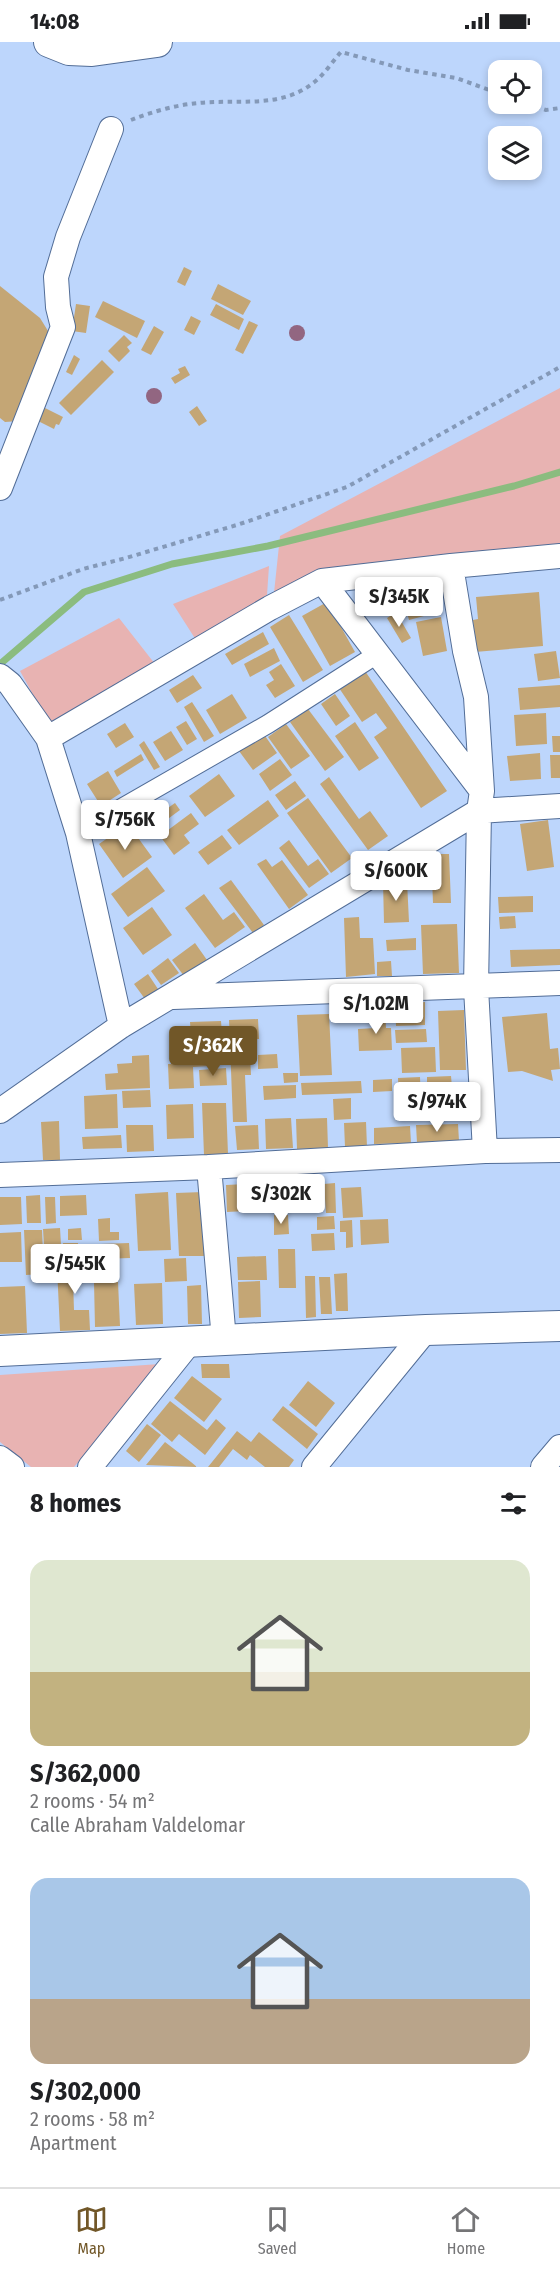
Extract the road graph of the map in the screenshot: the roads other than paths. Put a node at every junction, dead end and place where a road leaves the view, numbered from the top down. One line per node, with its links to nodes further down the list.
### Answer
1 (49, 42): 2 (street)
2 (157, 42)
3 (111, 129): 4 (street)
4 (0, 488)
5 (560, 556): 6 (street)
6 (451, 566): 7 (street); 11 (street)
7 (322, 581): 8 (street); 10 (street)
8 (380, 654): 11 (street); 13 (street)
9 (5, 680): 10 (street)
10 (48, 738): 13 (street)
11 (480, 801): 12 (street); 15 (street); 16 (street)
12 (560, 807)
13 (78, 833): 17 (street)
14 (560, 983): 15 (street)
15 (476, 988): 16 (street); 20 (street)
16 (169, 997): 17 (street)
17 (121, 1026): 18 (street)
18 (0, 1111)
19 (560, 1150): 20 (street)
20 (485, 1151): 21 (street)
21 (209, 1167): 22 (street); 25 (street)
22 (0, 1175)
23 (560, 1326): 24 (street)
24 (426, 1330): 25 (street); 32 (street)
25 (224, 1340): 26 (street)
26 (190, 1342): 27 (street); 31 (street)
27 (0, 1351)
28 (560, 1447): 33 (street)
29 (0, 1458): 30 (street)
30 (12, 1467)
31 (90, 1467)
32 (314, 1467)
33 (543, 1467)

